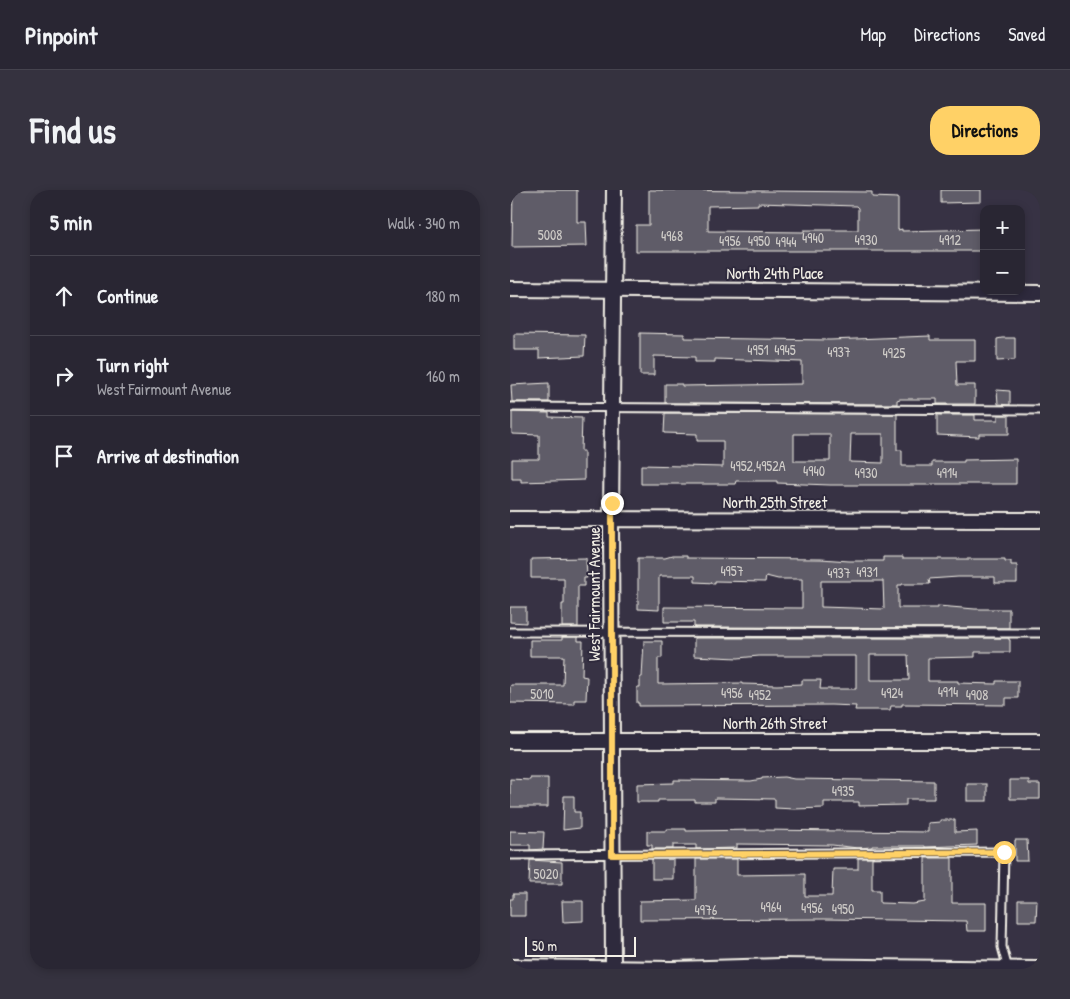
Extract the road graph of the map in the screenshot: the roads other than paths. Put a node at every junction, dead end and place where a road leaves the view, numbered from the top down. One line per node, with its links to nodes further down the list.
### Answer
1 (614, 190): 3 (street, West Fairmount Avenue)
2 (510, 289): 3 (street, North 24th Place)
3 (614, 290): 4 (street, North 24th Place); 6 (street, West Fairmount Avenue)
4 (1040, 293)
5 (510, 407): 6 (lane)
6 (613, 408): 7 (lane); 9 (street, West Fairmount Avenue)
7 (1040, 410)
8 (510, 519): 9 (street, North 25th Street)
9 (611, 519): 10 (street, North 25th Street); 12 (street, West Fairmount Avenue)
10 (1040, 520)
11 (510, 632): 12 (lane)
12 (612, 633): 13 (lane); 16 (street, West Fairmount Avenue)
13 (1040, 634)
14 (1040, 740): 16 (street, North 26th Street)
15 (510, 741): 16 (street, North 26th Street)
16 (612, 741): 18 (street, West Fairmount Avenue)
17 (510, 855): 18 (lane)
18 (612, 855): 21 (street, West Fairmount Avenue); 24 (lane)
19 (510, 967): 20 (street)
20 (570, 968): 21 (street)
21 (613, 968): 23 (street)
22 (779, 968): 23 (street); 24 (street)
23 (673, 969)
24 (1008, 969): 25 (street)
25 (1040, 969)

